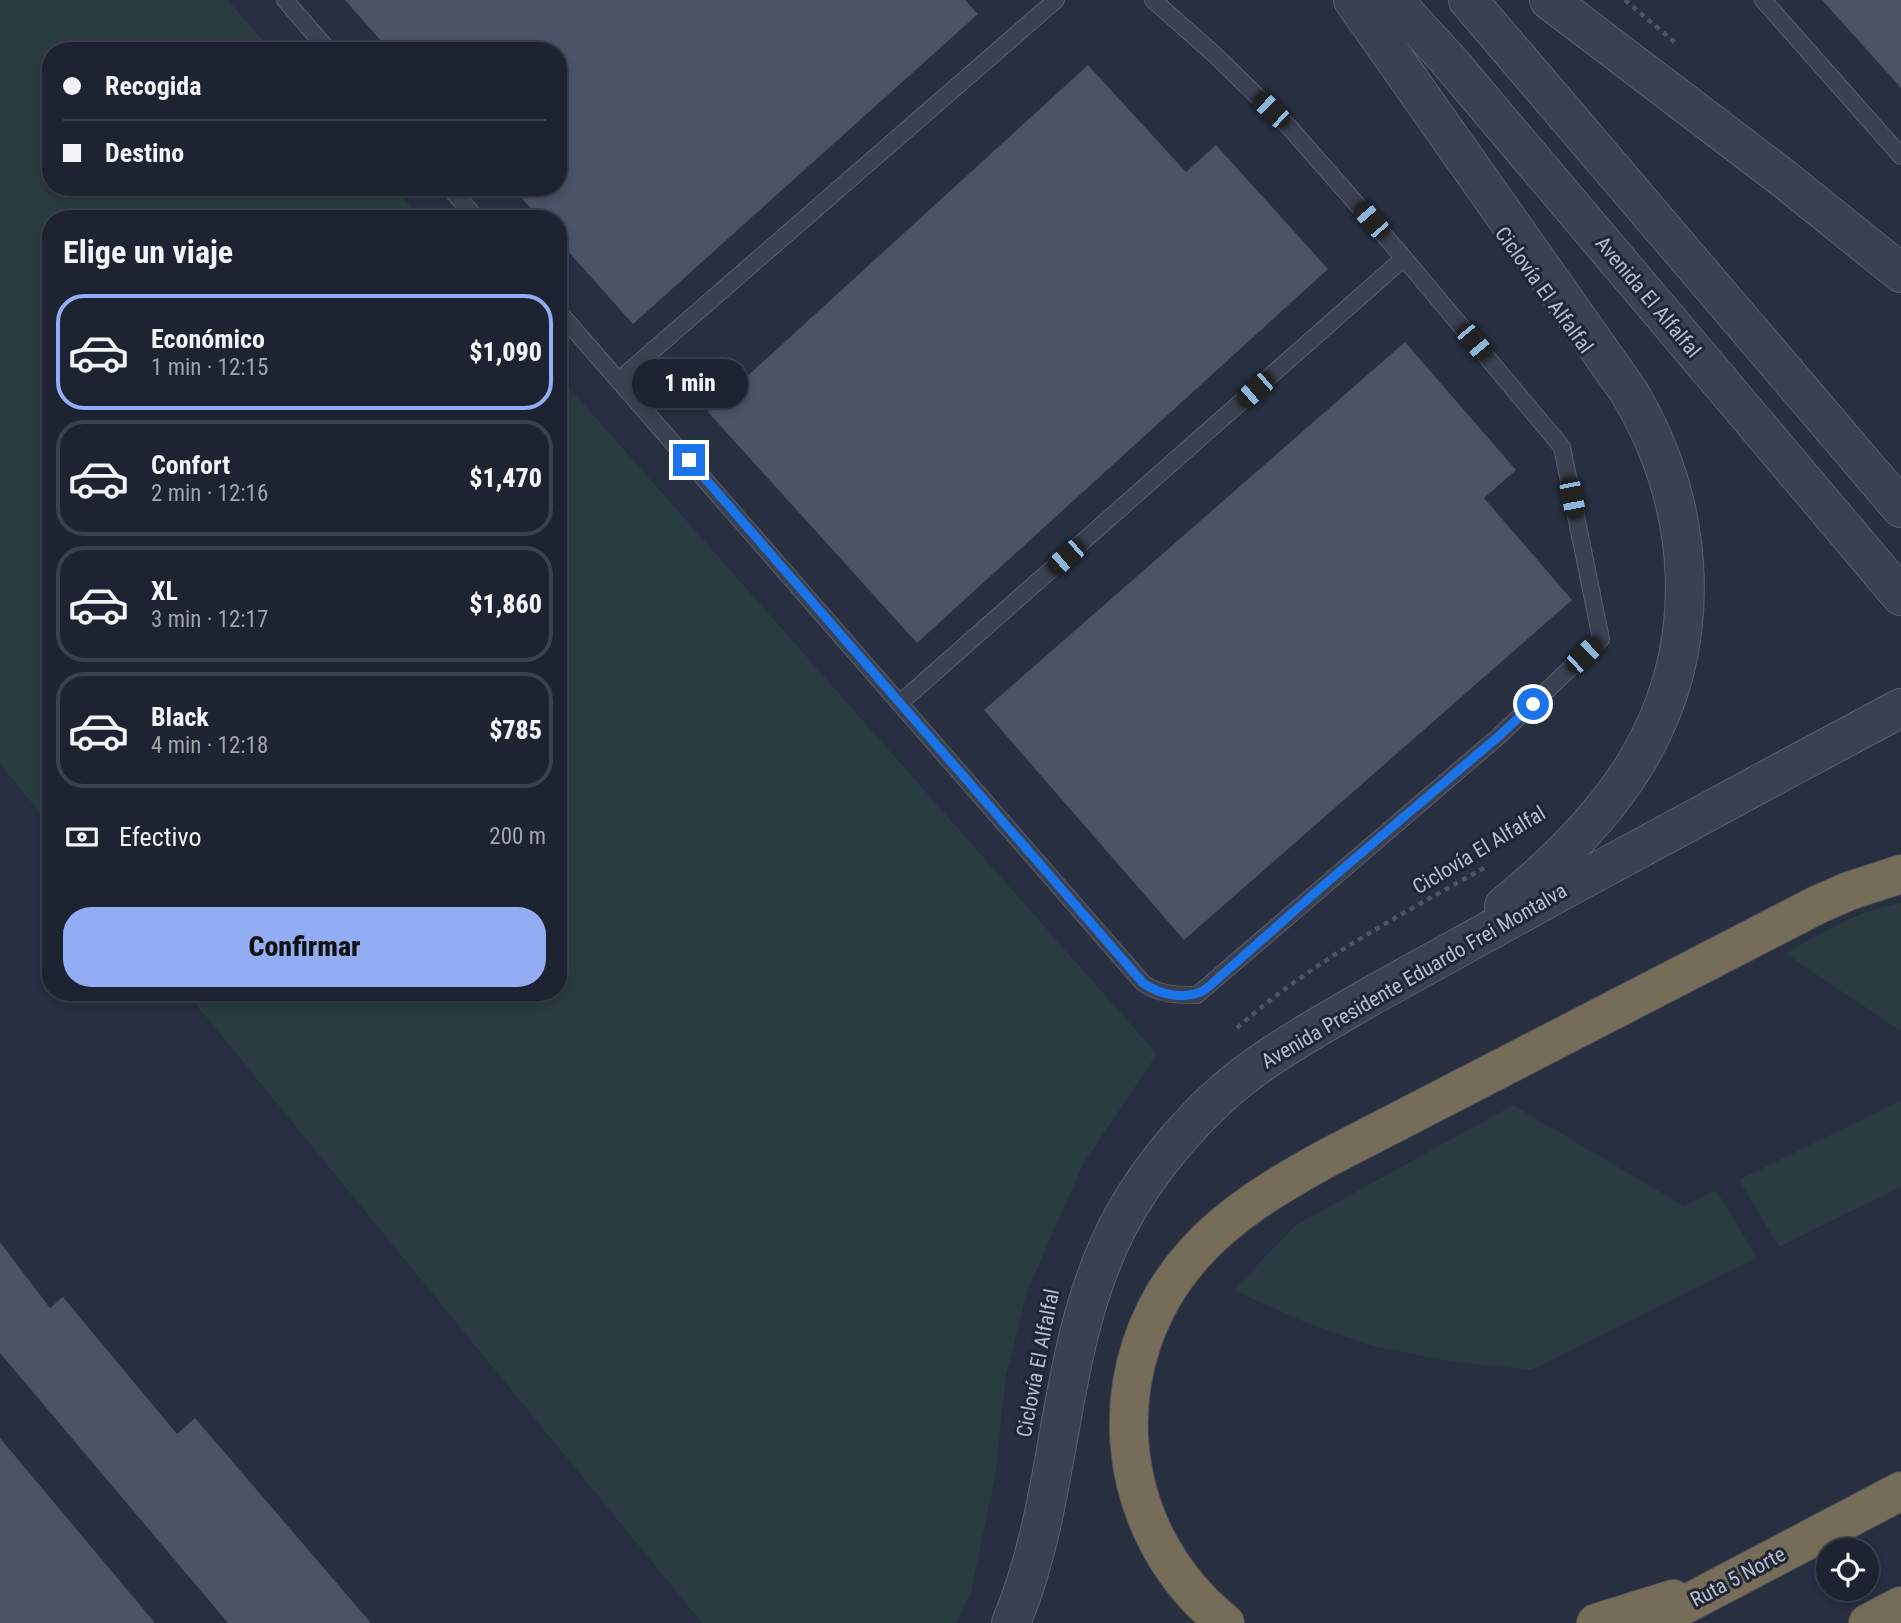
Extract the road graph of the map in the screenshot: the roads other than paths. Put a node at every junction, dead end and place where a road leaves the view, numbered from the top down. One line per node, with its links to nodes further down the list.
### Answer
1 (285, 0): 9 (lane)
2 (1056, 0): 16 (lane)
3 (1153, 0): 13 (lane)
4 (1353, 0): 22 (street)
5 (1393, 0): 18 (street, Avenida El Alfalfal)
6 (1468, 0): 17 (street)
7 (1549, 0): 14 (street)
8 (1763, 0): 10 (lane)
9 (321, 42)
10 (1901, 156)
11 (457, 196): 12 (lane)
12 (469, 210)
13 (1404, 258): 19 (lane); 19 (lane)
14 (1901, 273)
15 (567, 321): 16 (lane)
16 (618, 380): 19 (lane)
17 (1901, 508)
18 (1901, 596)
19 (900, 702)
20 (1901, 708): 22 (street, Avenida Presidente Eduardo Frei Montalva)
21 (1901, 874): 27 (highway)
22 (1446, 953): 26 (street, Avenida Presidente Eduardo Frei Montalva)
23 (1901, 1491): 24 (highway, Ruta 5 Norte)
24 (1725, 1584): 28 (highway); 29 (highway, Ruta 5 Norte)
25 (1901, 1606): 30 (highway)
26 (1011, 1623)
27 (1225, 1623)
28 (1596, 1623)
29 (1650, 1623)
30 (1868, 1623)

